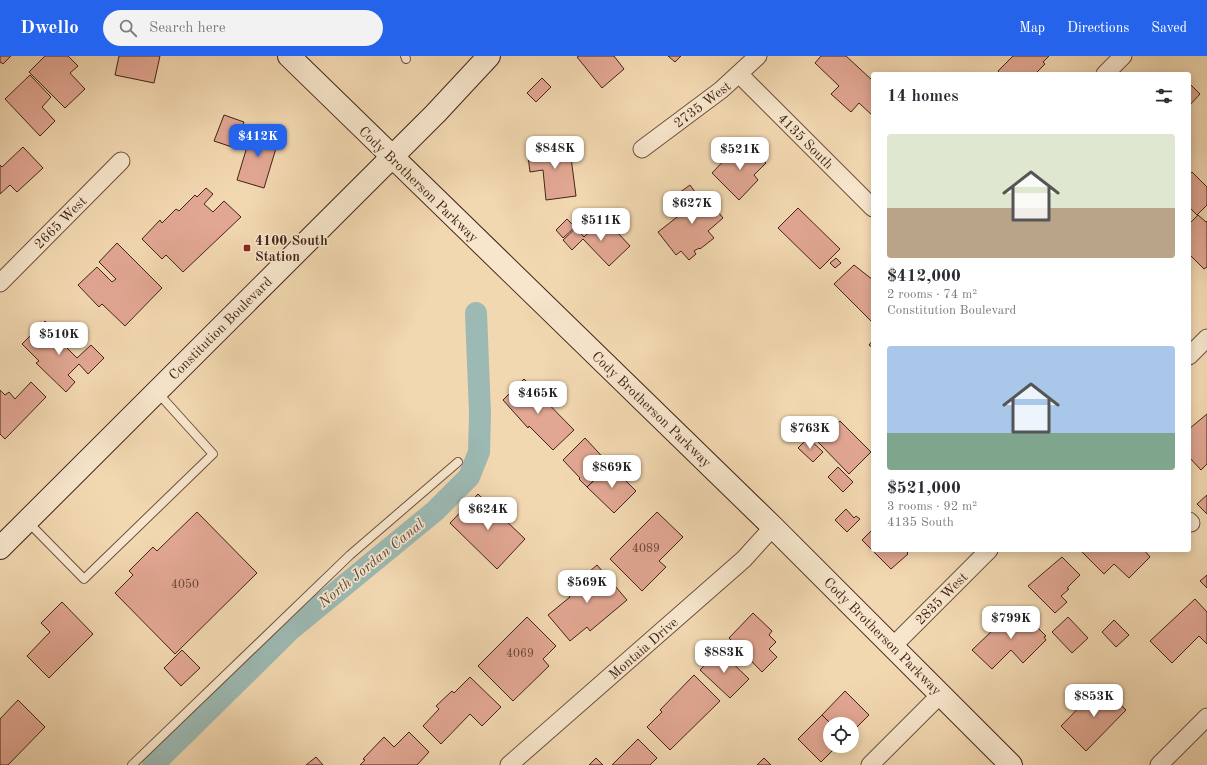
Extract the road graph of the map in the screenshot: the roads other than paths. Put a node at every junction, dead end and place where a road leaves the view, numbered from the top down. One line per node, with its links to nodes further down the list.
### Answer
1 (290, 56): 8 (main road, Cody Brotherson Parkway)
2 (489, 56): 8 (main road, Constitution Boulevard)
3 (758, 56): 6 (street, 2735 West)
4 (1123, 56): 5 (street)
5 (1107, 72)
6 (740, 75): 7 (street, 2735 West); 10 (street, 4135 South)
7 (642, 149)
8 (392, 157): 14 (main road, Constitution Boulevard); 17 (main road, Cody Brotherson Parkway)
9 (121, 161): 11 (street, 2665 West)
10 (871, 206)
11 (3, 273)
12 (1207, 338): 13 (street)
13 (1191, 354)
14 (157, 392): 16 (main road, Constitution Boulevard); 16 (lane)
15 (458, 462): 23 (lane)
16 (27, 521): 18 (main road, Constitution Boulevard)
17 (773, 527): 20 (main road, Cody Brotherson Parkway); 24 (street, Montaia Drive)
18 (0, 548)
19 (987, 552): 20 (street, 2835 West)
20 (893, 646): 21 (main road, Cody Brotherson Parkway)
21 (940, 694): 25 (street); 26 (main road, Cody Brotherson Parkway)
22 (1207, 717): 27 (street)
23 (132, 765)
24 (509, 765)
25 (870, 765)
26 (1011, 765)
27 (1159, 765)

